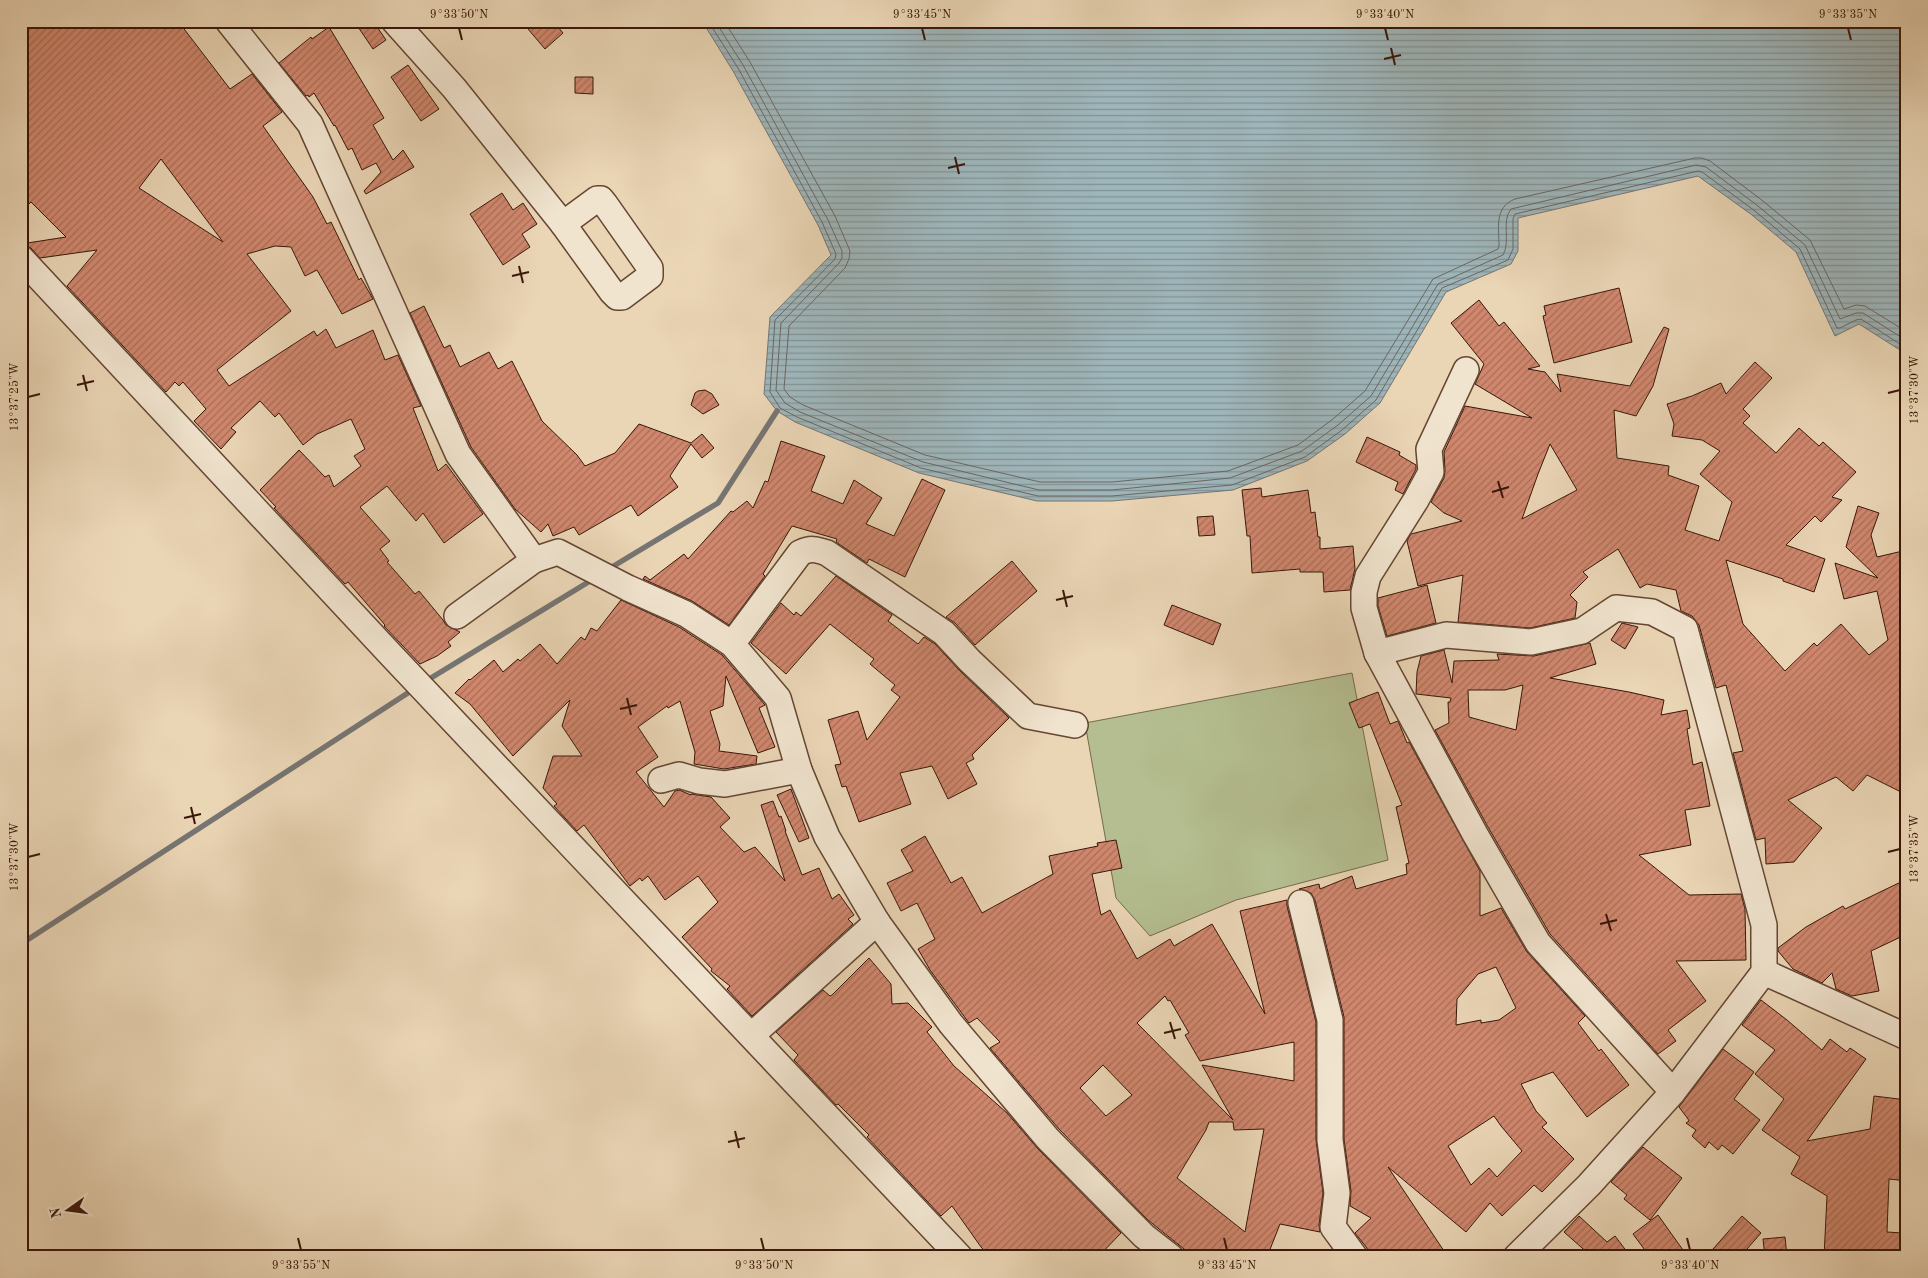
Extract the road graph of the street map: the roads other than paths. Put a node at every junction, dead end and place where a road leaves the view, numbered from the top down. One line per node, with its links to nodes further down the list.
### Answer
1 (228, 21): 6 (street)
2 (394, 21): 3 (street)
3 (562, 224)
4 (21, 258): 16 (street)
5 (1466, 370): 9 (street)
6 (534, 560): 7 (street); 8 (street)
7 (457, 616)
8 (732, 644): 10 (street); 11 (street)
9 (1377, 652): 15 (street); 18 (street)
10 (1075, 725)
11 (799, 770): 12 (street); 14 (street)
12 (661, 780)
13 (1301, 903): 21 (street)
14 (876, 922): 16 (street); 20 (street)
15 (1764, 972): 17 (street); 18 (street)
16 (752, 1035): 19 (street)
17 (1907, 1037)
18 (1673, 1092): 22 (street)
19 (960, 1257)
20 (1171, 1257)
21 (1355, 1257)
22 (1516, 1257)

